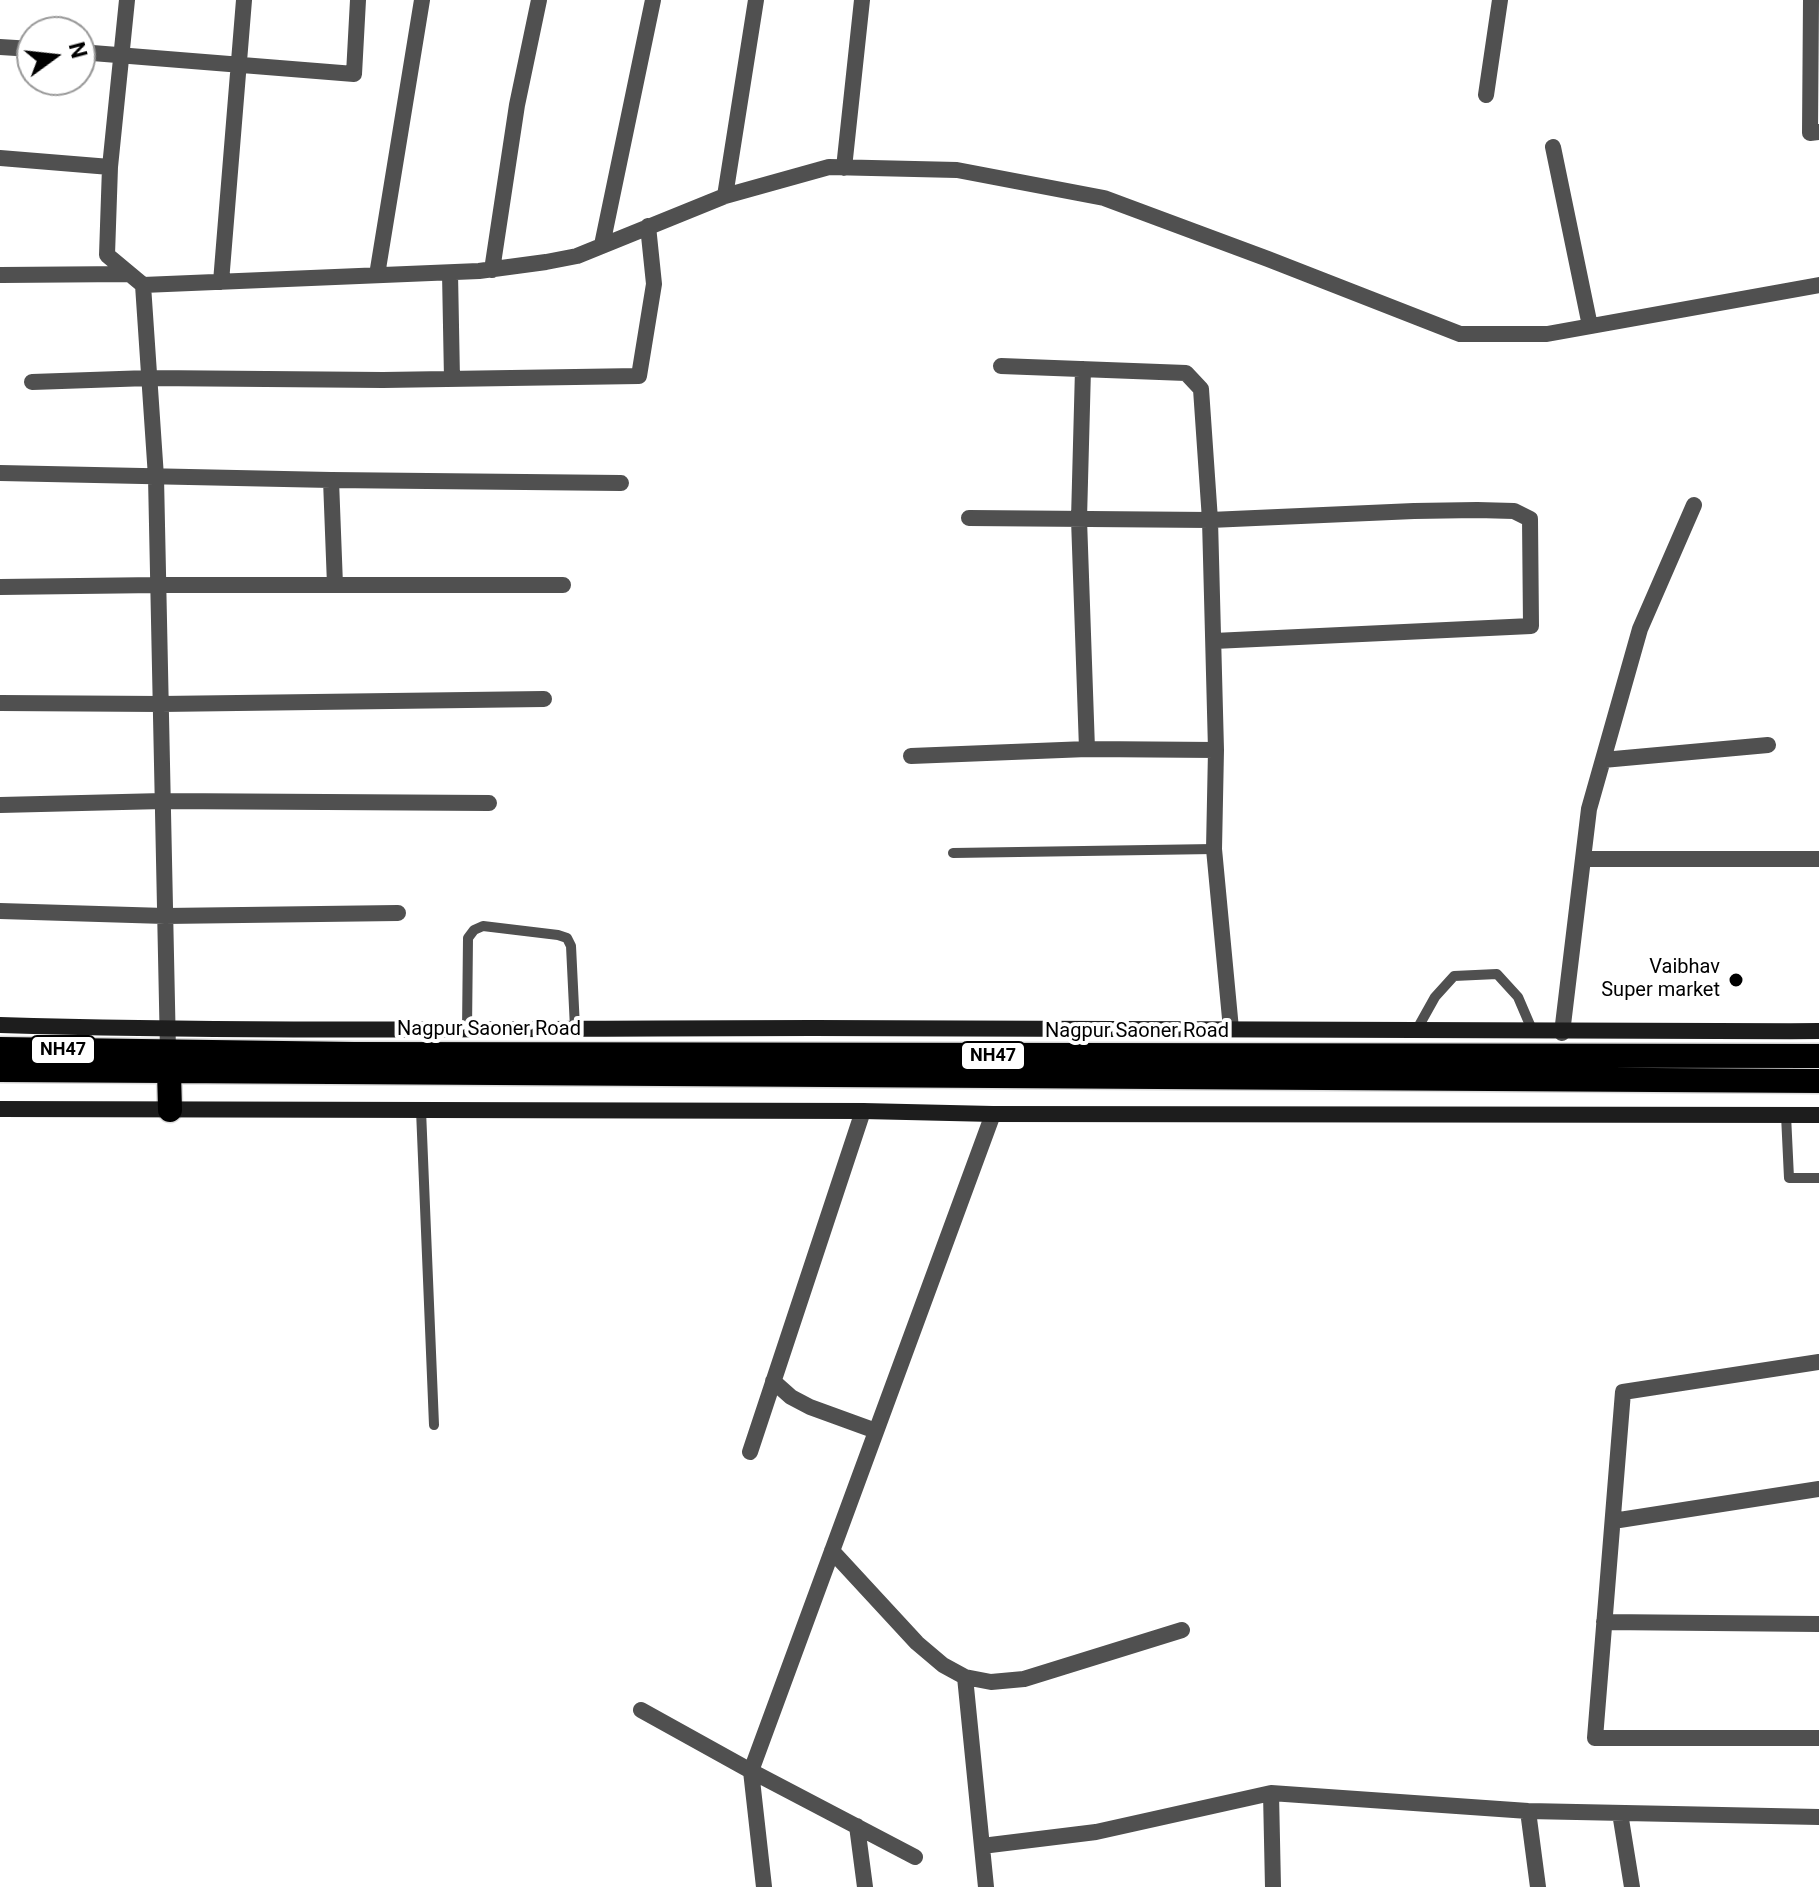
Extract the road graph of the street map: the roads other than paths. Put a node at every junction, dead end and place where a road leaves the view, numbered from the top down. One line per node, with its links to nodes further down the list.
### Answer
1 (127, 0): 12 (street)
2 (244, 0): 13 (street)
3 (358, 0): 13 (street)
4 (422, 0): 27 (street)
5 (539, 0): 23 (street)
6 (653, 0): 22 (street)
7 (756, 0): 20 (street)
8 (862, 0): 19 (street)
9 (1500, 0): 14 (street)
10 (1811, 0): 15 (street)
11 (96, 53): 12 (street)
12 (122, 55): 13 (street); 18 (street)
13 (239, 65): 28 (street)
14 (1486, 95)
15 (1819, 132)
16 (1553, 147): 31 (street)
17 (0, 158): 18 (street)
18 (110, 167): 25 (street)
19 (844, 168): 20 (street); 31 (street)
20 (725, 196): 21 (street)
21 (648, 226): 22 (street); 35 (street)
22 (602, 245): 23 (street)
23 (492, 270): 24 (street)
24 (450, 273): 27 (street); 35 (street)
25 (130, 274): 26 (street); 29 (street)
26 (1, 275)
27 (377, 275): 28 (street)
28 (221, 282): 29 (street)
29 (143, 285): 34 (street)
30 (1819, 285): 31 (street)
31 (1590, 326)
32 (1001, 366): 33 (street)
33 (1083, 369): 43 (street); 44 (street)
34 (149, 378): 35 (street); 36 (street); 38 (street)
35 (452, 379)
36 (32, 382)
37 (0, 473): 38 (street)
38 (156, 477): 39 (street); 45 (street)
39 (331, 480): 40 (street); 46 (street)
40 (621, 483)
41 (1694, 505): 57 (street)
42 (969, 518): 43 (street)
43 (1079, 519): 44 (street); 54 (street)
44 (1210, 520): 49 (street); 49 (street)
45 (158, 585): 46 (street); 48 (street); 52 (street)
46 (335, 585): 47 (street)
47 (563, 585)
48 (0, 587)
49 (1214, 641): 55 (street)
50 (544, 699): 52 (street)
51 (0, 703): 52 (street)
52 (161, 704): 58 (street)
53 (1768, 745): 57 (street)
54 (1087, 749): 55 (street); 56 (street)
55 (1216, 750): 61 (street)
56 (911, 756)
57 (1603, 760): 63 (street)
58 (163, 801): 59 (street); 60 (street); 67 (street)
59 (489, 803)
60 (0, 805)
61 (1214, 849): 62 (lane); 70 (street)
62 (953, 853)
63 (1583, 859): 64 (street); 75 (street)
64 (1819, 859)
65 (0, 911): 67 (street)
66 (398, 913): 67 (street)
67 (165, 916): 77 (street)
68 (0, 1025): 77 (street)
69 (575, 1028): 70 (street); 71 (street); 71 (lane)
70 (1231, 1029): 72 (street)
71 (467, 1030): 77 (street)
72 (1416, 1031): 74 (street); 74 (lane)
73 (1819, 1031): 75 (street)
74 (1533, 1032): 75 (street)
75 (1562, 1033)
76 (0, 1049): 79 (highway, NH47)
77 (168, 1051): 78 (highway, Nagpur Saoner Road / NH47); 79 (highway, NH47); 81 (highway, NH47); 83 (highway)
78 (1819, 1056)
79 (126, 1061): 80 (highway, NH47)
80 (0, 1070)
81 (1819, 1081)
82 (0, 1109): 83 (street)
83 (170, 1110): 84 (street)
84 (421, 1110): 85 (street); 92 (lane)
85 (863, 1111): 86 (street); 91 (street)
86 (993, 1114): 87 (street); 93 (street)
87 (1786, 1115): 88 (street); 89 (lane)
88 (1819, 1115)
89 (1819, 1178)
90 (1819, 1362): 96 (street)
91 (773, 1381): 93 (street); 94 (street)
92 (434, 1425)
93 (876, 1431): 97 (street)
94 (750, 1452)
95 (1819, 1489): 96 (street)
96 (1613, 1521): 98 (street)
97 (832, 1551): 101 (street); 104 (street)
98 (1604, 1622): 99 (street); 103 (street)
99 (1819, 1624)
100 (1182, 1630): 101 (street)
101 (965, 1677): 110 (street)
102 (641, 1710): 104 (street)
103 (1819, 1738)
104 (751, 1771): 109 (street); 112 (street)
105 (1271, 1793): 106 (street); 110 (street); 115 (street)
106 (1528, 1811): 107 (street); 116 (street)
107 (1620, 1813): 108 (street); 117 (street)
108 (1819, 1817)
109 (857, 1826): 111 (street); 113 (street)
110 (982, 1846): 114 (street)
111 (915, 1857)
112 (764, 1887)
113 (865, 1887)
114 (986, 1887)
115 (1273, 1887)
116 (1538, 1887)
117 (1632, 1887)

